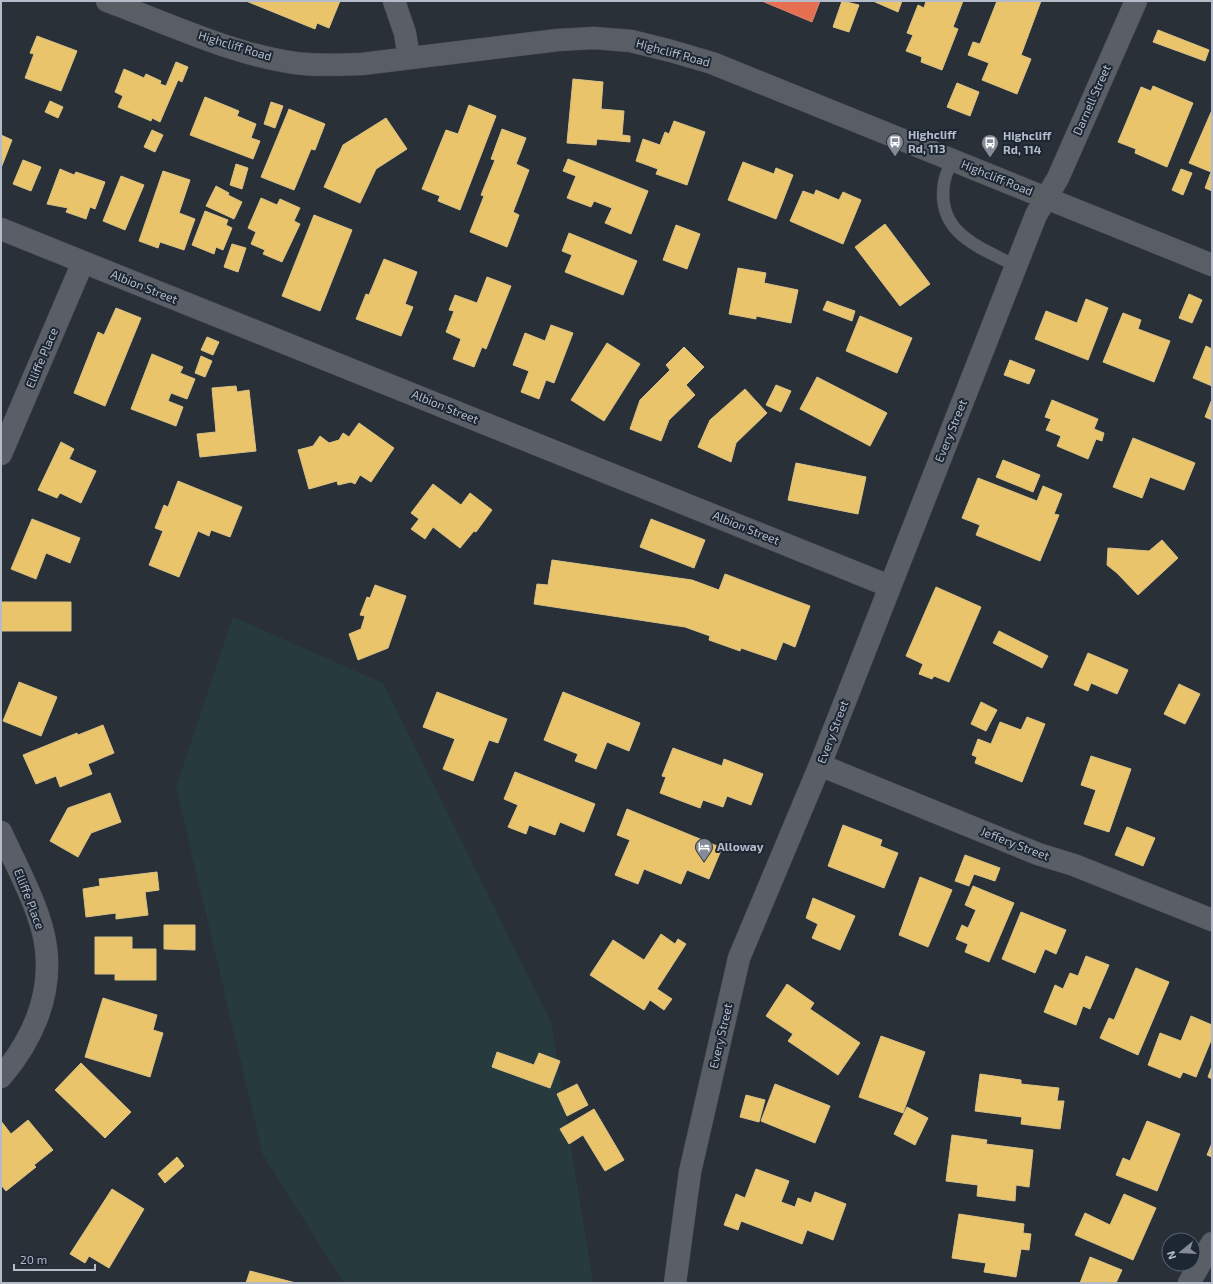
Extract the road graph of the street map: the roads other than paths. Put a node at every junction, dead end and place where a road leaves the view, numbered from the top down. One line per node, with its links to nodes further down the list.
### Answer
1 (107, 1): 4 (main road, Highcliff Road)
2 (394, 1): 4 (street)
3 (1136, 1): 6 (street, Darnell Street)
4 (409, 58): 5 (main road, Highcliff Road)
5 (952, 160): 6 (main road, Highcliff Road); 10 (lane)
6 (1046, 198): 9 (main road, Highcliff Road); 10 (street, Every Street)
7 (1, 229): 8 (street, Albion Street)
8 (83, 262): 11 (street, Elliffe Place); 12 (street, Albion Street)
9 (1212, 265)
10 (1016, 266): 12 (street, Every Street)
11 (1, 454)
12 (889, 586): 13 (street, Every Street)
13 (820, 765): 15 (street, Jeffery Street); 18 (street, Every Street)
14 (1, 832): 16 (street, Elliffe Place)
15 (1212, 920)
16 (1, 1077)
17 (1212, 1243): 19 (street)
18 (675, 1283)
19 (1189, 1283)

